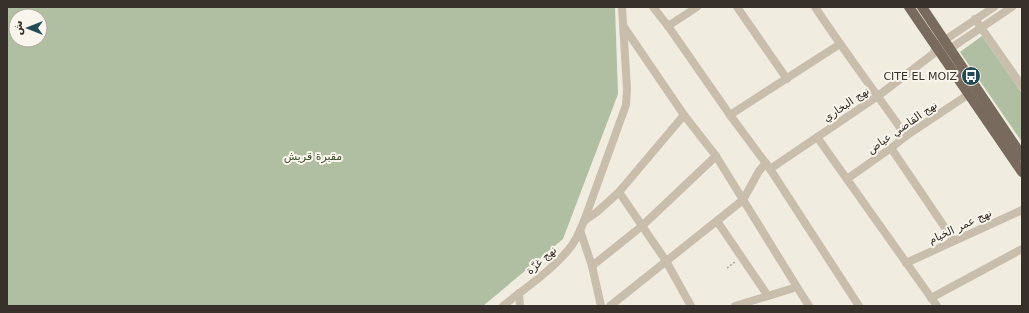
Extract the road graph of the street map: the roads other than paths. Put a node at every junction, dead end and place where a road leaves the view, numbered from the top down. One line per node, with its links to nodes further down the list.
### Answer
1 (622, 7): 13 (street, نهج غزّة)
2 (653, 7): 12 (street)
3 (697, 7): 12 (street)
4 (737, 7): 17 (street)
5 (815, 7): 15 (street)
6 (909, 7): 16 (main road)
7 (922, 7): 16 (main road)
8 (994, 7): 11 (street)
9 (1012, 7): 10 (street)
10 (1001, 10): 14 (street)
11 (975, 19): 14 (street); 16 (street)
12 (668, 26): 22 (street)
13 (624, 27): 21 (street); 34 (street, نهج غزّة)
14 (982, 27): 16 (street); 18 (street)
15 (840, 44): 17 (street); 20 (street)
16 (941, 49): 19 (main road); 20 (street, نهج البخاري); 27 (main road)
17 (787, 79): 22 (street)
18 (1022, 86)
19 (969, 94): 23 (street, نهج القاضي عياض); 29 (main road)
20 (878, 96): 23 (street); 24 (street, نهج البخاري)
21 (684, 115): 26 (street); 31 (street)
22 (730, 115): 28 (street)
23 (906, 136): 25 (street, نهج القاضي عياض)
24 (817, 137): 28 (street, نهج البخاري); 30 (street)
25 (891, 148): 30 (street, نهج القاضي عياض); 38 (street)
26 (716, 156): 32 (street); 36 (street)
27 (1022, 156)
28 (768, 166): 32 (street); 54 (street)
29 (1022, 172)
30 (847, 179): 41 (street)
31 (619, 192): 34 (street); 36 (street)
32 (743, 200): 35 (street); 43 (street)
33 (1022, 210): 38 (street, نهج عمر الخيام)
34 (584, 221): 37 (street, نهج غزّة)
35 (717, 221): 40 (street); 45 (street)
36 (642, 226): 40 (street); 42 (street)
37 (580, 230): 42 (street); 44 (street, نهج غزّة)
38 (954, 241): 41 (street, نهج عمر الخيام)
39 (1022, 249): 46 (street)
40 (666, 261): 50 (street); 51 (street)
41 (906, 263): 46 (street)
42 (592, 266): 49 (street)
43 (796, 287): 45 (street); 53 (street)
44 (518, 293): 47 (street, نهج غزّة); 48 (street)
45 (768, 296): 52 (street)
46 (931, 298): 55 (street)
47 (503, 306)
48 (520, 306)
49 (601, 306)
50 (610, 306)
51 (690, 306)
52 (735, 306)
53 (809, 306)
54 (859, 306)
55 (937, 306)

